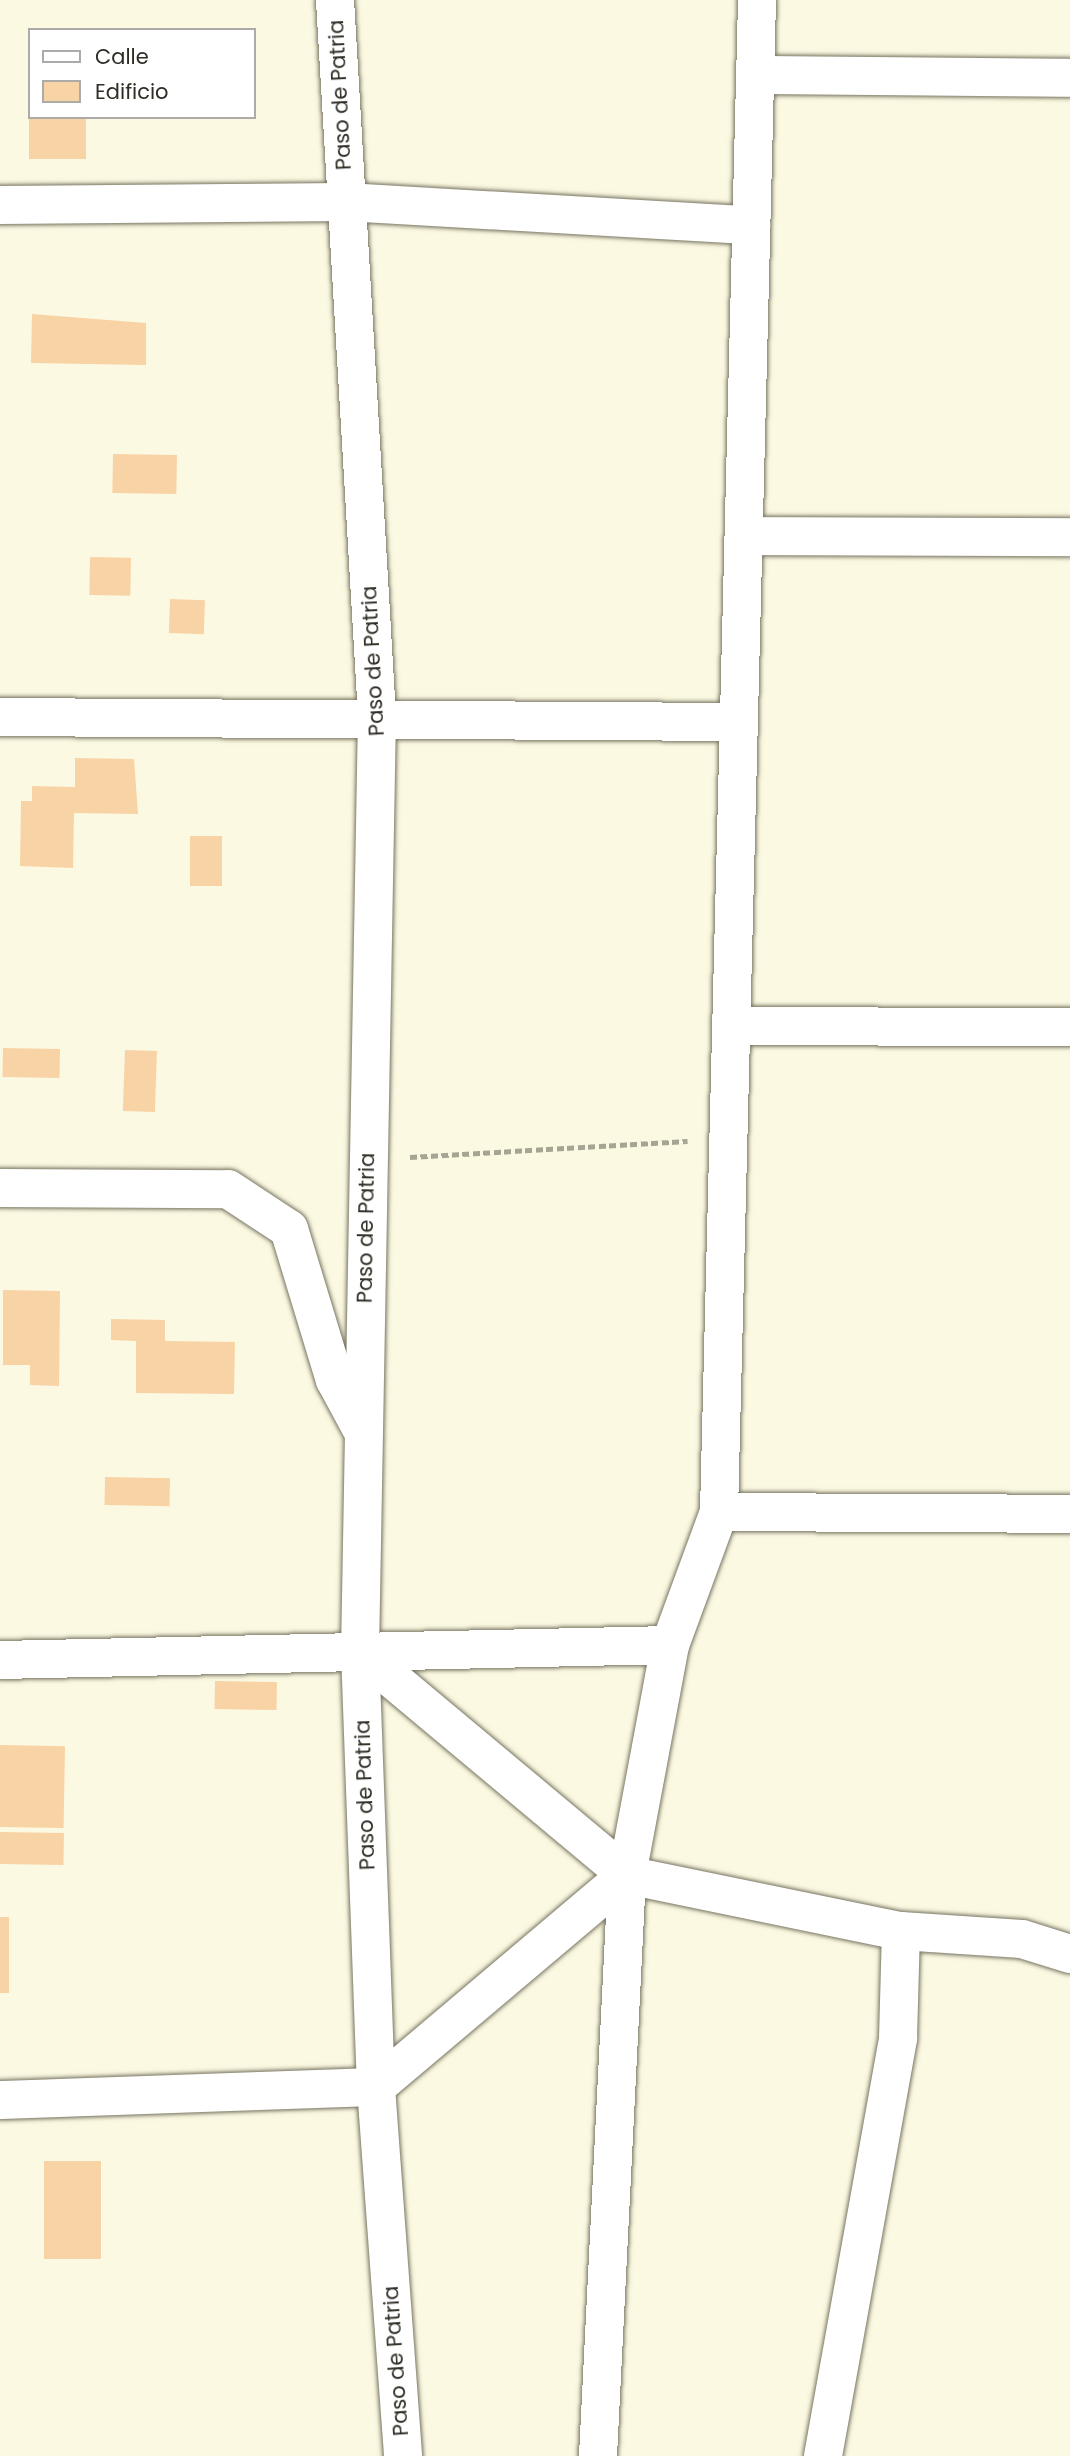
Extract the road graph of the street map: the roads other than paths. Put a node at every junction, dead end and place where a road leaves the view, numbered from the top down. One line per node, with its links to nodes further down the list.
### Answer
1 (335, 0): 5 (street, Paso de Patria)
2 (757, 0): 3 (street)
3 (756, 75): 4 (street); 7 (street)
4 (1070, 78)
5 (345, 202): 6 (street); 7 (street); 10 (street, Paso de Patria)
6 (0, 205)
7 (751, 226): 8 (street)
8 (744, 536): 9 (street); 12 (street)
9 (1070, 537)
10 (377, 716): 11 (street); 12 (street); 16 (street, Paso de Patria)
11 (0, 717)
12 (739, 723): 13 (street)
13 (731, 1026): 14 (street); 17 (street)
14 (1070, 1027)
15 (0, 1188): 16 (street)
16 (362, 1430): 20 (street, Paso de Patria)
17 (719, 1512): 18 (street); 19 (street)
18 (1070, 1514)
19 (670, 1645): 20 (street); 22 (street)
20 (360, 1652): 21 (street); 22 (street); 25 (street, Paso de Patria)
21 (0, 1660)
22 (627, 1875): 23 (street); 25 (street); 28 (street)
23 (901, 1931): 24 (street); 29 (street)
24 (1070, 1954)
25 (376, 2087): 26 (street); 27 (street, Paso de Patria)
26 (0, 2100)
27 (403, 2456)
28 (598, 2456)
29 (823, 2456)

